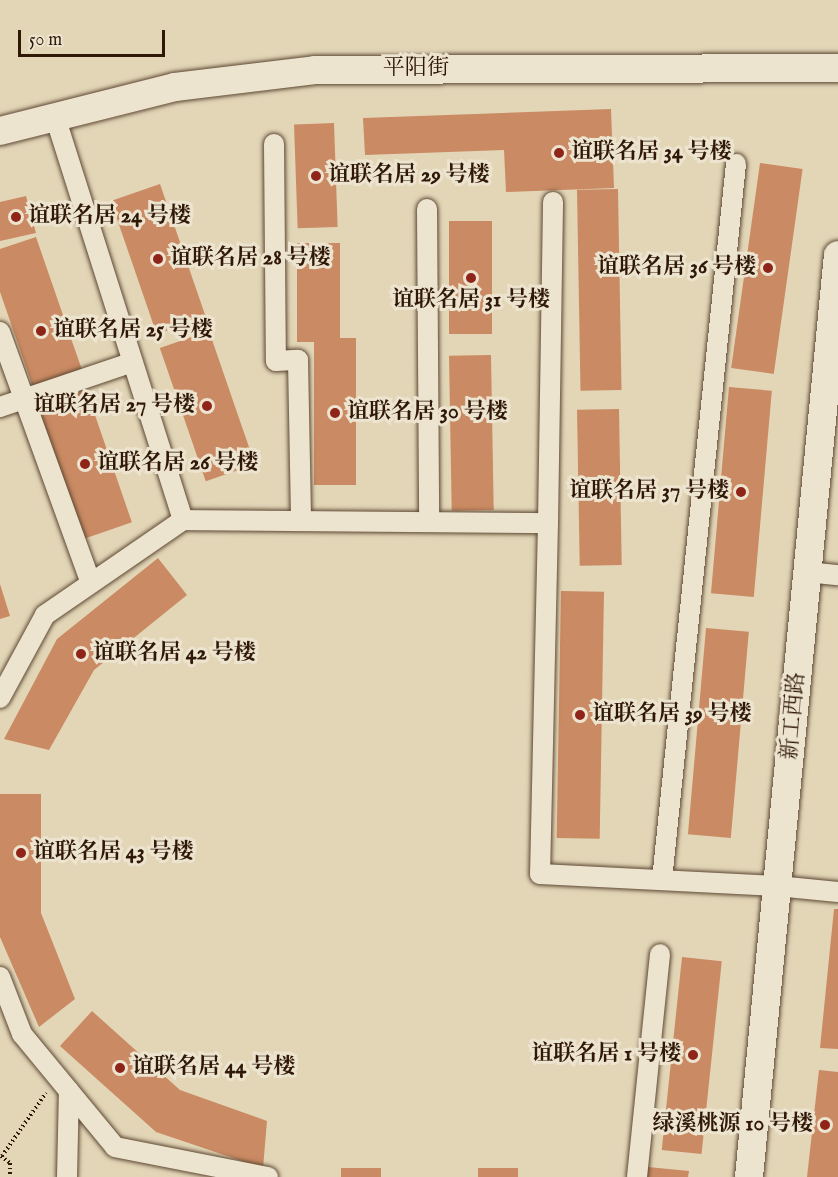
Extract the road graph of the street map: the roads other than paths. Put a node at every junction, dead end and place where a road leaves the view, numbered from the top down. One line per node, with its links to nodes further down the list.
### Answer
1 (838, 68): 2 (main road, 平阳街)
2 (55, 117): 3 (main road, 平阳街); 10 (street)
3 (0, 131)
4 (274, 144): 15 (street)
5 (736, 164): 22 (street)
6 (553, 202): 17 (street)
7 (427, 208): 16 (street)
8 (838, 255): 11 (main road, 新工西路)
9 (0, 332): 12 (street)
10 (133, 362): 12 (street); 14 (street)
11 (831, 395): 18 (main road, 新工西路)
12 (23, 399): 13 (street); 20 (street)
13 (0, 407)
14 (183, 520): 15 (street); 20 (street)
15 (301, 521): 16 (street)
16 (429, 522): 17 (street)
17 (548, 523): 22 (street)
18 (807, 572): 19 (street); 23 (main road, 新工西路)
19 (838, 575)
20 (91, 583): 21 (street)
21 (0, 698)
22 (662, 880): 23 (street)
23 (777, 886): 24 (street); 33 (main road, 新工西路)
24 (838, 892)
25 (660, 954): 32 (street)
26 (0, 977): 27 (street)
27 (8, 1021): 28 (street)
28 (63, 1084): 29 (street); 30 (street)
29 (198, 1170): 31 (street)
30 (67, 1177)
31 (268, 1177)
32 (637, 1177)
33 (749, 1177)

